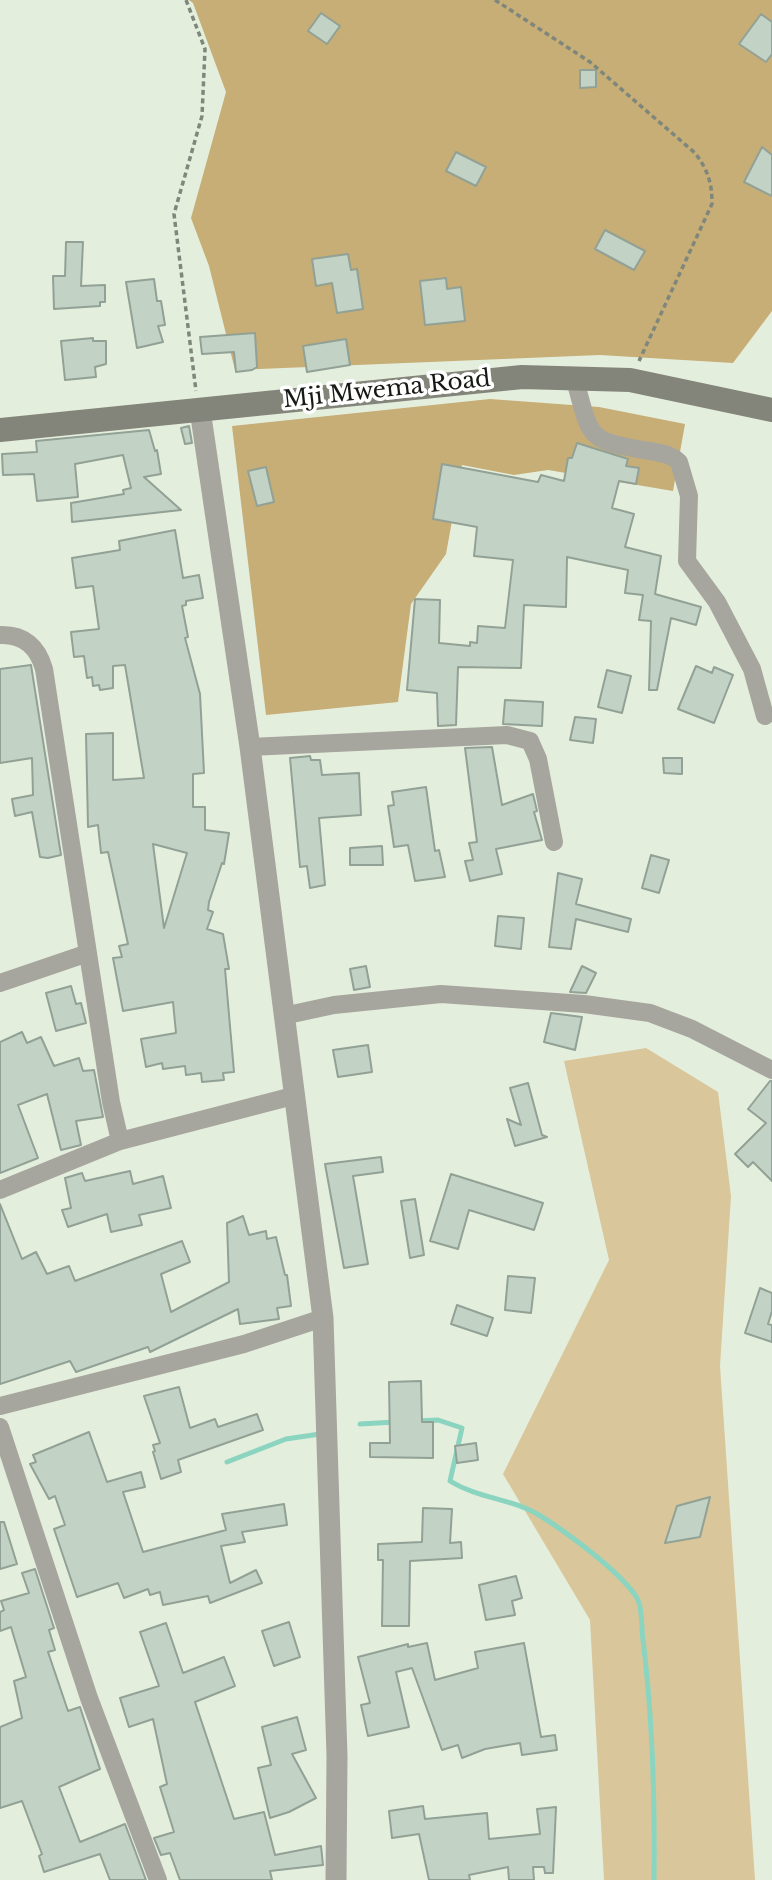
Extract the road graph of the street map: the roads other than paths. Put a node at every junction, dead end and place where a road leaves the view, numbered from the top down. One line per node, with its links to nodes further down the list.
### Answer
1 (574, 376): 2 (main road, Mji Mwema Road); 3 (main road, Mji Mwema Road); 6 (street)
2 (200, 410): 4 (main road, Mji Mwema Road); 7 (street)
3 (772, 410)
4 (0, 430)
5 (0, 635): 9 (street)
6 (765, 716)
7 (250, 747): 8 (street); 11 (street)
8 (554, 842)
9 (88, 953): 10 (street); 14 (street)
10 (0, 983)
11 (283, 1016): 12 (street); 13 (street)
12 (772, 1070)
13 (293, 1096): 14 (street); 16 (street)
14 (120, 1141): 15 (street)
15 (0, 1190)
16 (323, 1318): 17 (street); 20 (street)
17 (0, 1406)
18 (0, 1427): 19 (street)
19 (158, 1880)
20 (336, 1880)

